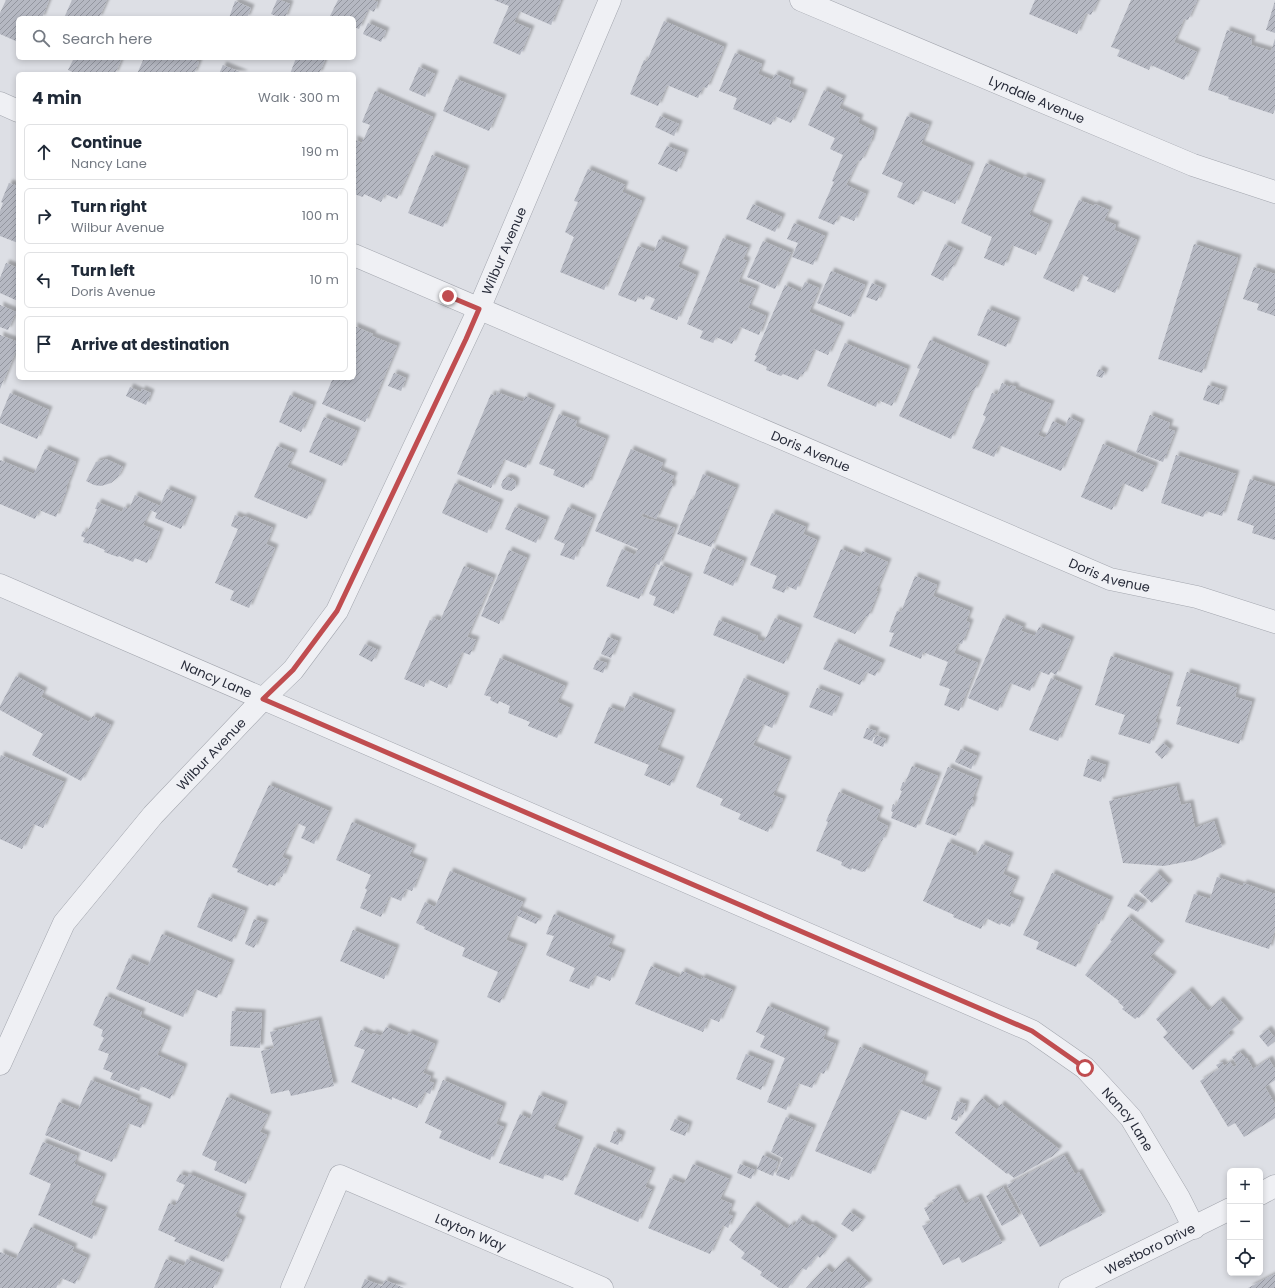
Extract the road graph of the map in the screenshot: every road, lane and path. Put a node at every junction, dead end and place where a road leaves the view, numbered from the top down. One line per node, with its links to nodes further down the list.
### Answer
1 (610, 0): 7 (street, Wilbur Avenue)
2 (801, 0): 5 (street, Lyndale Avenue)
3 (0, 103): 4 (street)
4 (16, 109)
5 (1275, 192)
6 (356, 256): 7 (street, Doris Avenue)
7 (479, 309): 9 (street, Doris Avenue); 10 (street, Wilbur Avenue)
8 (0, 585): 10 (street, Nancy Lane)
9 (1275, 622)
10 (263, 699): 11 (street, Wilbur Avenue); 15 (street, Nancy Lane)
11 (2, 1054)
12 (1275, 1186): 13 (street)
13 (1263, 1192)
14 (1227, 1211): 15 (street, Westboro Drive)
15 (1194, 1228): 18 (street, Westboro Drive)
16 (292, 1288): 17 (street, Layton Way)
17 (602, 1288)
18 (1070, 1288)

